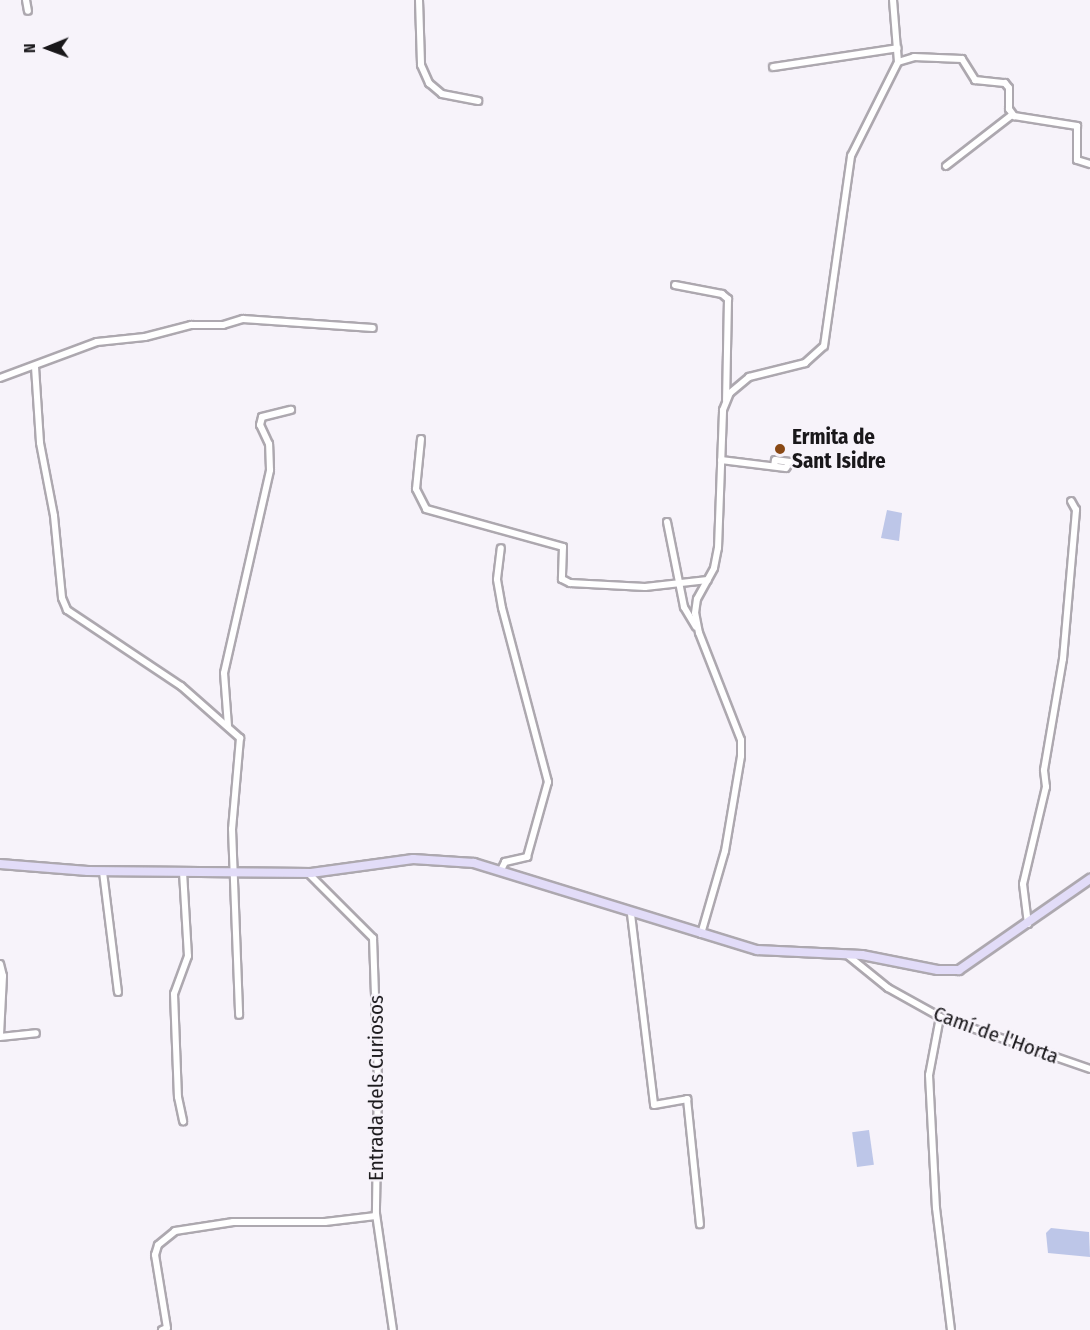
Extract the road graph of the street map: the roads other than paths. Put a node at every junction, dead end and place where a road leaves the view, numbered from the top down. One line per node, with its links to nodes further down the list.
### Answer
1 (26, 0): 4 (street)
2 (419, 0): 8 (street)
3 (893, 0): 5 (street)
4 (28, 11)
5 (898, 48): 6 (street); 7 (street)
6 (898, 62): 9 (street); 16 (street)
7 (773, 67)
8 (478, 101)
9 (1012, 115): 10 (street); 11 (street)
10 (1090, 164)
11 (946, 166)
12 (675, 285): 16 (street)
13 (373, 328): 14 (street)
14 (35, 367): 15 (street); 27 (street)
15 (0, 378)
16 (726, 404): 19 (street)
17 (291, 410): 27 (street)
18 (421, 439): 25 (street)
19 (721, 460): 20 (street); 24 (street)
20 (774, 466)
21 (1071, 501): 36 (street)
22 (667, 522): 25 (street)
23 (501, 548): 29 (street)
24 (708, 580): 25 (street); 26 (street)
25 (679, 581): 26 (street)
26 (699, 633): 37 (street)
27 (228, 726): 30 (street)
28 (0, 864): 31 (main road)
29 (501, 870): 33 (main road); 35 (main road)
30 (234, 871): 32 (main road); 33 (main road); 41 (street)
31 (103, 872): 32 (main road); 40 (street)
32 (183, 872): 46 (street)
33 (308, 873): 47 (street, Entrada dels Curiosos)
34 (1090, 879): 36 (main road)
35 (631, 914): 37 (main road); 48 (street)
36 (1028, 924): 38 (main road)
37 (701, 935): 38 (main road)
38 (845, 953): 42 (street, Camí de l'Horta)
39 (0, 964): 44 (street)
40 (118, 992)
41 (239, 1015)
42 (939, 1017): 45 (street, Camí de l'Horta); 51 (street)
43 (36, 1033): 44 (street)
44 (0, 1036)
45 (1090, 1069)
46 (183, 1121)
47 (376, 1216): 49 (street); 50 (street, Entrada dels Curiosos)
48 (700, 1224)
49 (162, 1330)
50 (393, 1330)
51 (951, 1330)

